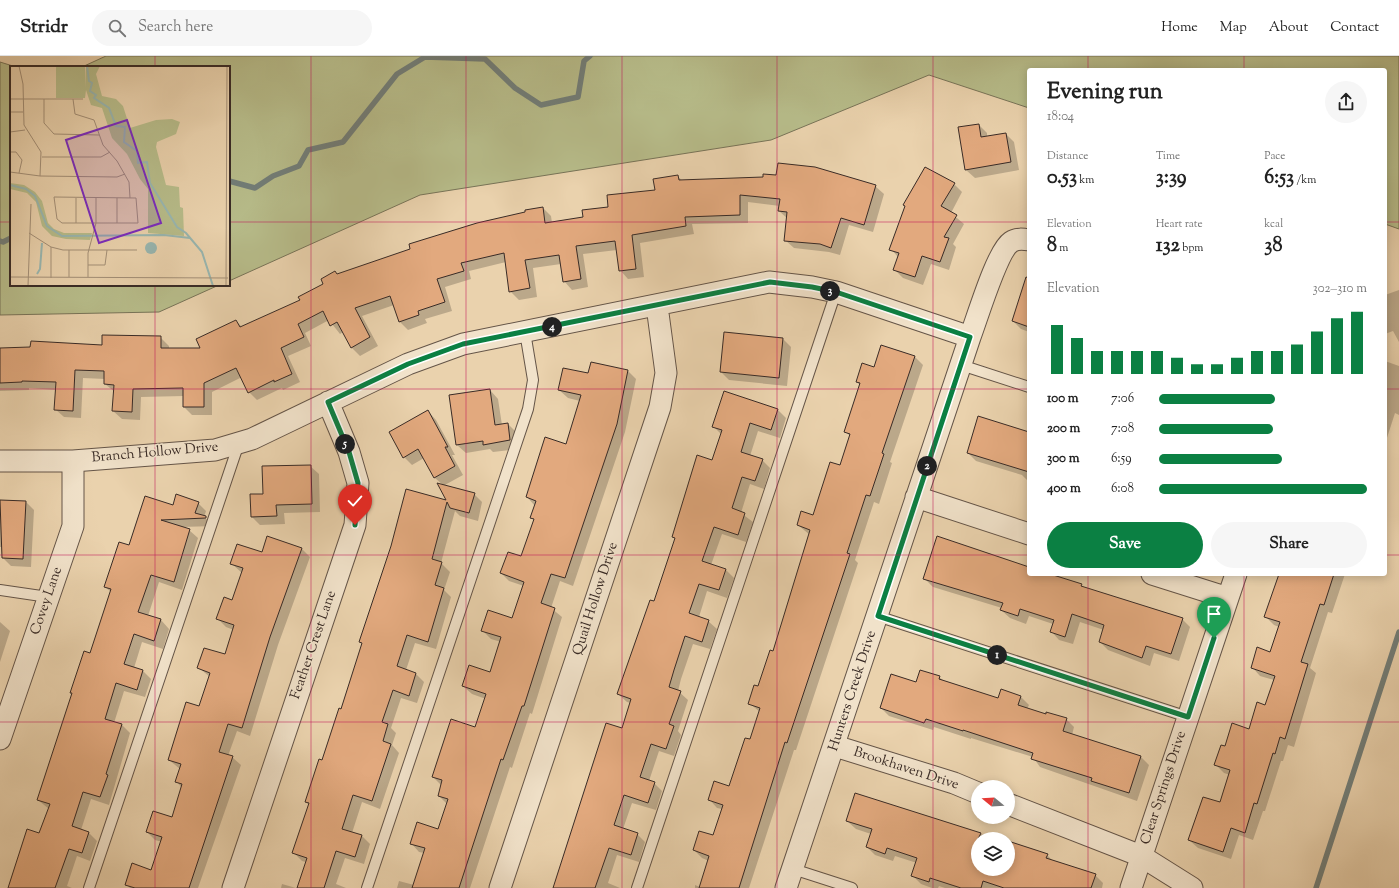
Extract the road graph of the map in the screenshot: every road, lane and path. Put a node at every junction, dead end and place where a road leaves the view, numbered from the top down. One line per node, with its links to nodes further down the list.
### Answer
1 (1027, 240): 5 (street, Hunters Creek Drive)
2 (836, 292): 3 (street, Branch Hollow Drive); 5 (street, Branch Hollow Drive); 31 (lane)
3 (657, 306): 4 (street, Branch Hollow Drive); 30 (street, Quail Hollow Drive)
4 (525, 332): 8 (street, Branch Hollow Drive); 29 (lane)
5 (970, 337): 6 (street, Hunters Creek Drive)
6 (960, 365): 7 (lane); 12 (street, Hunters Creek Drive)
7 (1027, 386)
8 (328, 402): 9 (street, Branch Hollow Drive); 28 (street, Feather Crest Lane)
9 (239, 442): 11 (street, Branch Hollow Drive); 27 (lane)
10 (0, 461): 11 (street, Branch Hollow Drive)
11 (73, 461): 17 (street, Covey Lane)
12 (916, 497): 13 (street); 19 (street, Hunters Creek Drive)
13 (1027, 533)
14 (1158, 576): 18 (street)
15 (1235, 576): 18 (street, Clear Springs Drive)
16 (0, 590): 17 (lane)
17 (48, 597): 21 (street, Covey Lane)
18 (1228, 598): 20 (street, Clear Springs Drive)
19 (878, 616): 20 (lane); 22 (street, Hunters Creek Drive)
20 (1188, 717): 25 (street, Clear Springs Drive)
21 (0, 739)
22 (835, 746): 23 (street, Brookhaven Drive); 26 (street, Hunters Creek Drive)
23 (971, 790)
24 (1015, 807): 25 (street)
25 (1141, 856): 33 (street, Clear Springs Drive); 34 (street)
26 (789, 878): 32 (lane)
27 (89, 888)
28 (233, 888)
29 (367, 888)
30 (500, 888)
31 (637, 888)
32 (852, 888)
33 (1131, 888)
34 (1192, 888)

